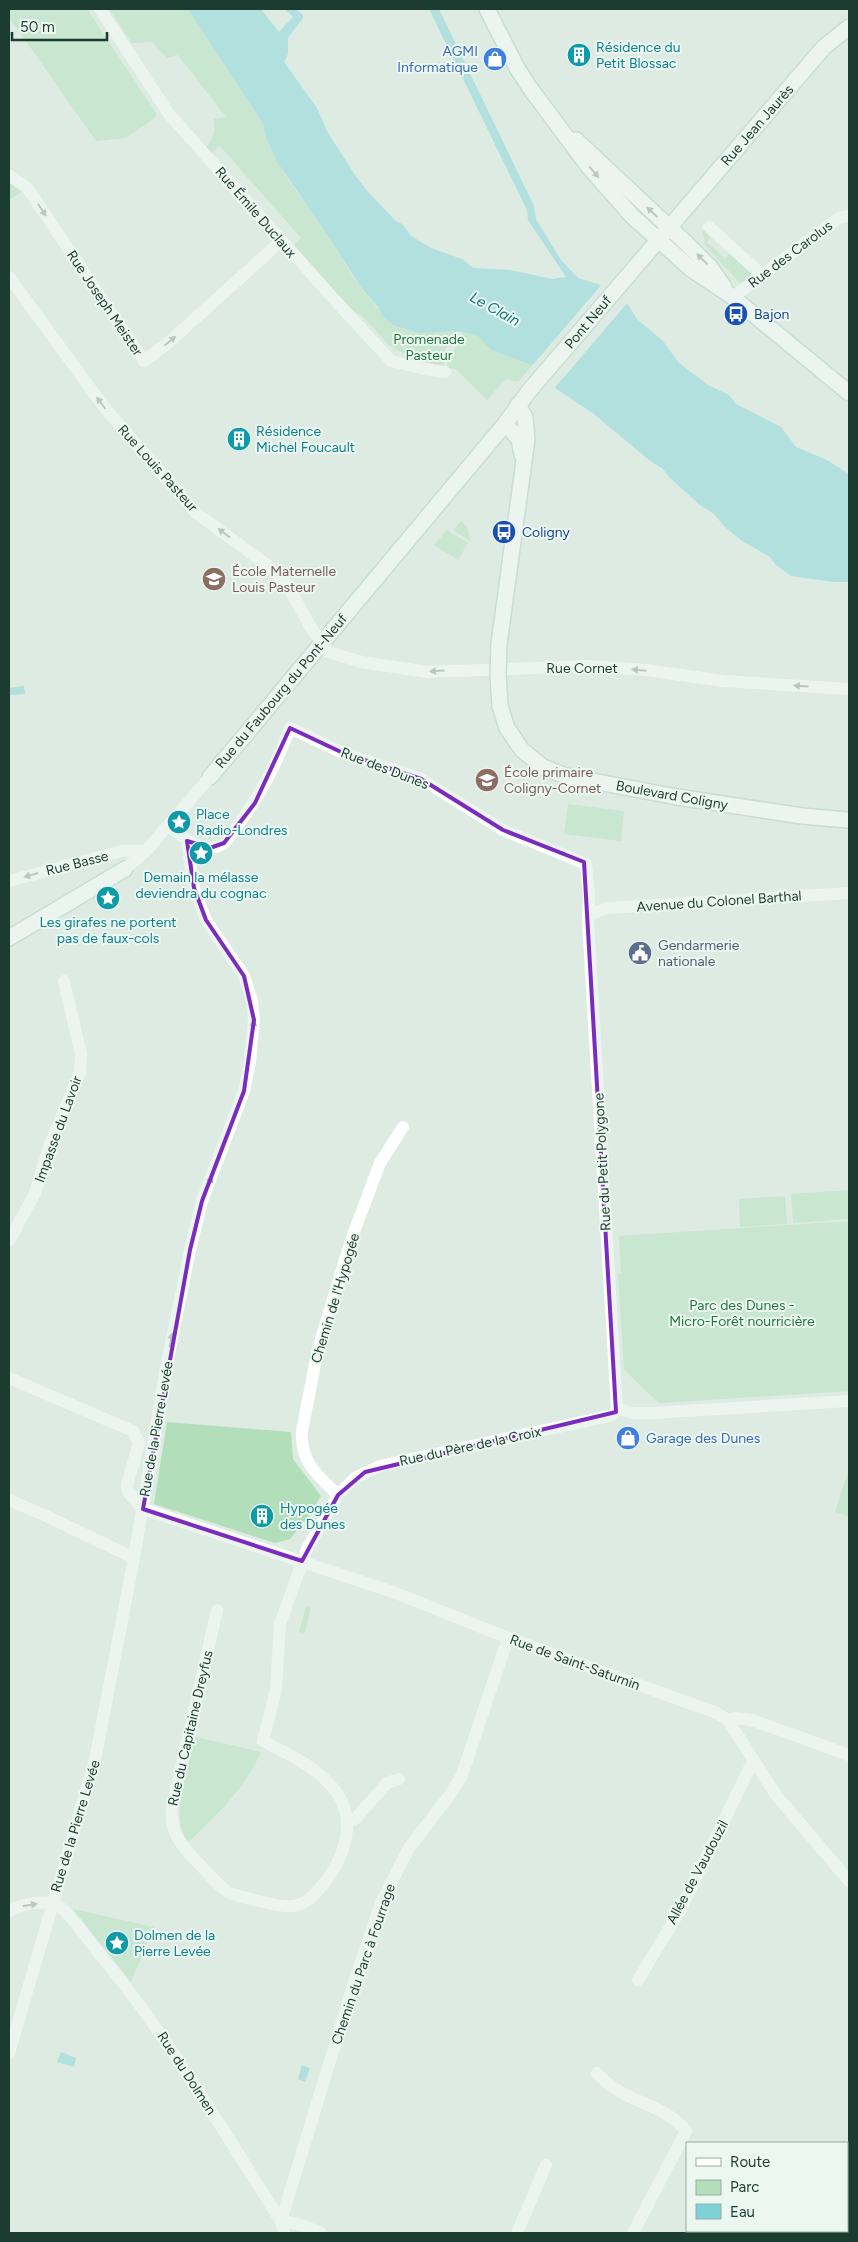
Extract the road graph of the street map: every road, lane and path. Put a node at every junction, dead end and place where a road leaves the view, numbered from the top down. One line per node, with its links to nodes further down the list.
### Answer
1 (100, 9): 10 (street, Rue Émile Duclaux)
2 (486, 9): 4 (main road)
3 (849, 27): 7 (main road, Rue Jean Jaurès)
4 (553, 120): 7 (main road, one-way to 4); 9 (main road, one-way to 9)
5 (9, 175): 10 (street, Rue Joseph Meister, one-way to 10)
6 (849, 216): 11 (street, Rue des Carolus)
7 (669, 227): 9 (main road, Rue Jean Jaurès); 13 (main road, one-way to 7)
8 (709, 227): 11 (street)
9 (658, 240): 13 (main road); 16 (main road, Pont Neuf)
10 (281, 241): 14 (street, Rue Émile Duclaux)
11 (762, 275): 13 (street, Rue des Carolus)
12 (9, 277): 19 (street, Rue Louis Pasteur, one-way to 12)
13 (732, 296): 15 (main road)
14 (445, 372)
15 (849, 393)
16 (518, 405): 17 (main road, Rue du Faubourg du Pont-Neuf); 18 (main road, Boulevard Coligny)
17 (505, 424): 18 (main road, Boulevard Coligny); 19 (main road, Rue du Faubourg du Pont-Neuf)
18 (523, 467): 22 (main road, Boulevard Coligny, bridge)
19 (322, 643): 20 (street, Rue Cornet, one-way to 19); 21 (main road, Rue du Faubourg du Pont-Neuf)
20 (849, 688)
21 (210, 777): 23 (street, Rue du Faubourg du Pont-Neuf)
22 (849, 820)
23 (169, 826): 24 (street); 25 (street, Rue du Faubourg du Pont-Neuf)
24 (187, 841): 29 (street, Rue des Dunes); 39 (street, Rue de la Pierre Levée, one-way to 24)
25 (146, 850): 26 (street, Rue du Faubourg du Pont-Neuf); 27 (street, Rue Basse, one-way to 27)
26 (125, 869): 30 (main road, Rue du Faubourg du Pont-Neuf)
27 (9, 881)
28 (849, 893): 29 (street, Avenue du Colonel Barthal)
29 (589, 915): 36 (street, Rue du Petit Polygone)
30 (9, 938)
31 (64, 981): 33 (street, Impasse du Lavoir)
32 (403, 1127): 37 (street, Chemin de l'Hypogée)
33 (9, 1241)
34 (9, 1378): 39 (street)
35 (849, 1401): 36 (street)
36 (617, 1409): 37 (street, Rue du Père de la Croix)
37 (338, 1495): 41 (street, Rue du Père de la Croix)
38 (9, 1500): 40 (street)
39 (143, 1509): 40 (street, Rue de la Pierre Levée); 41 (street)
40 (134, 1558): 50 (street, Rue de la Pierre Levée)
41 (302, 1561): 43 (street, Rue de Saint-Saturnin); 48 (street, Rue du Capitaine Dreyfus)
42 (217, 1610): 48 (street, Rue du Capitaine Dreyfus)
43 (508, 1638): 44 (street, Rue de Saint-Saturnin); 57 (street, Chemin du Parc à Fourrage)
44 (728, 1720): 45 (street, Rue de Saint-Saturnin); 46 (street)
45 (849, 1755)
46 (755, 1763): 49 (street); 52 (street, Allée de Vaudouzil)
47 (398, 1779): 48 (street)
48 (347, 1822)
49 (849, 1882)
50 (52, 1905): 51 (street, one-way to 50); 53 (street, Rue de la Pierre Levée); 57 (street, Rue du Dolmen)
51 (9, 1912)
52 (638, 1980)
53 (9, 2053)
54 (597, 2073): 55 (street)
55 (684, 2146): 60 (street)
56 (546, 2165): 59 (street)
57 (283, 2227): 58 (street)
58 (321, 2233)
59 (516, 2233)
60 (633, 2233)

